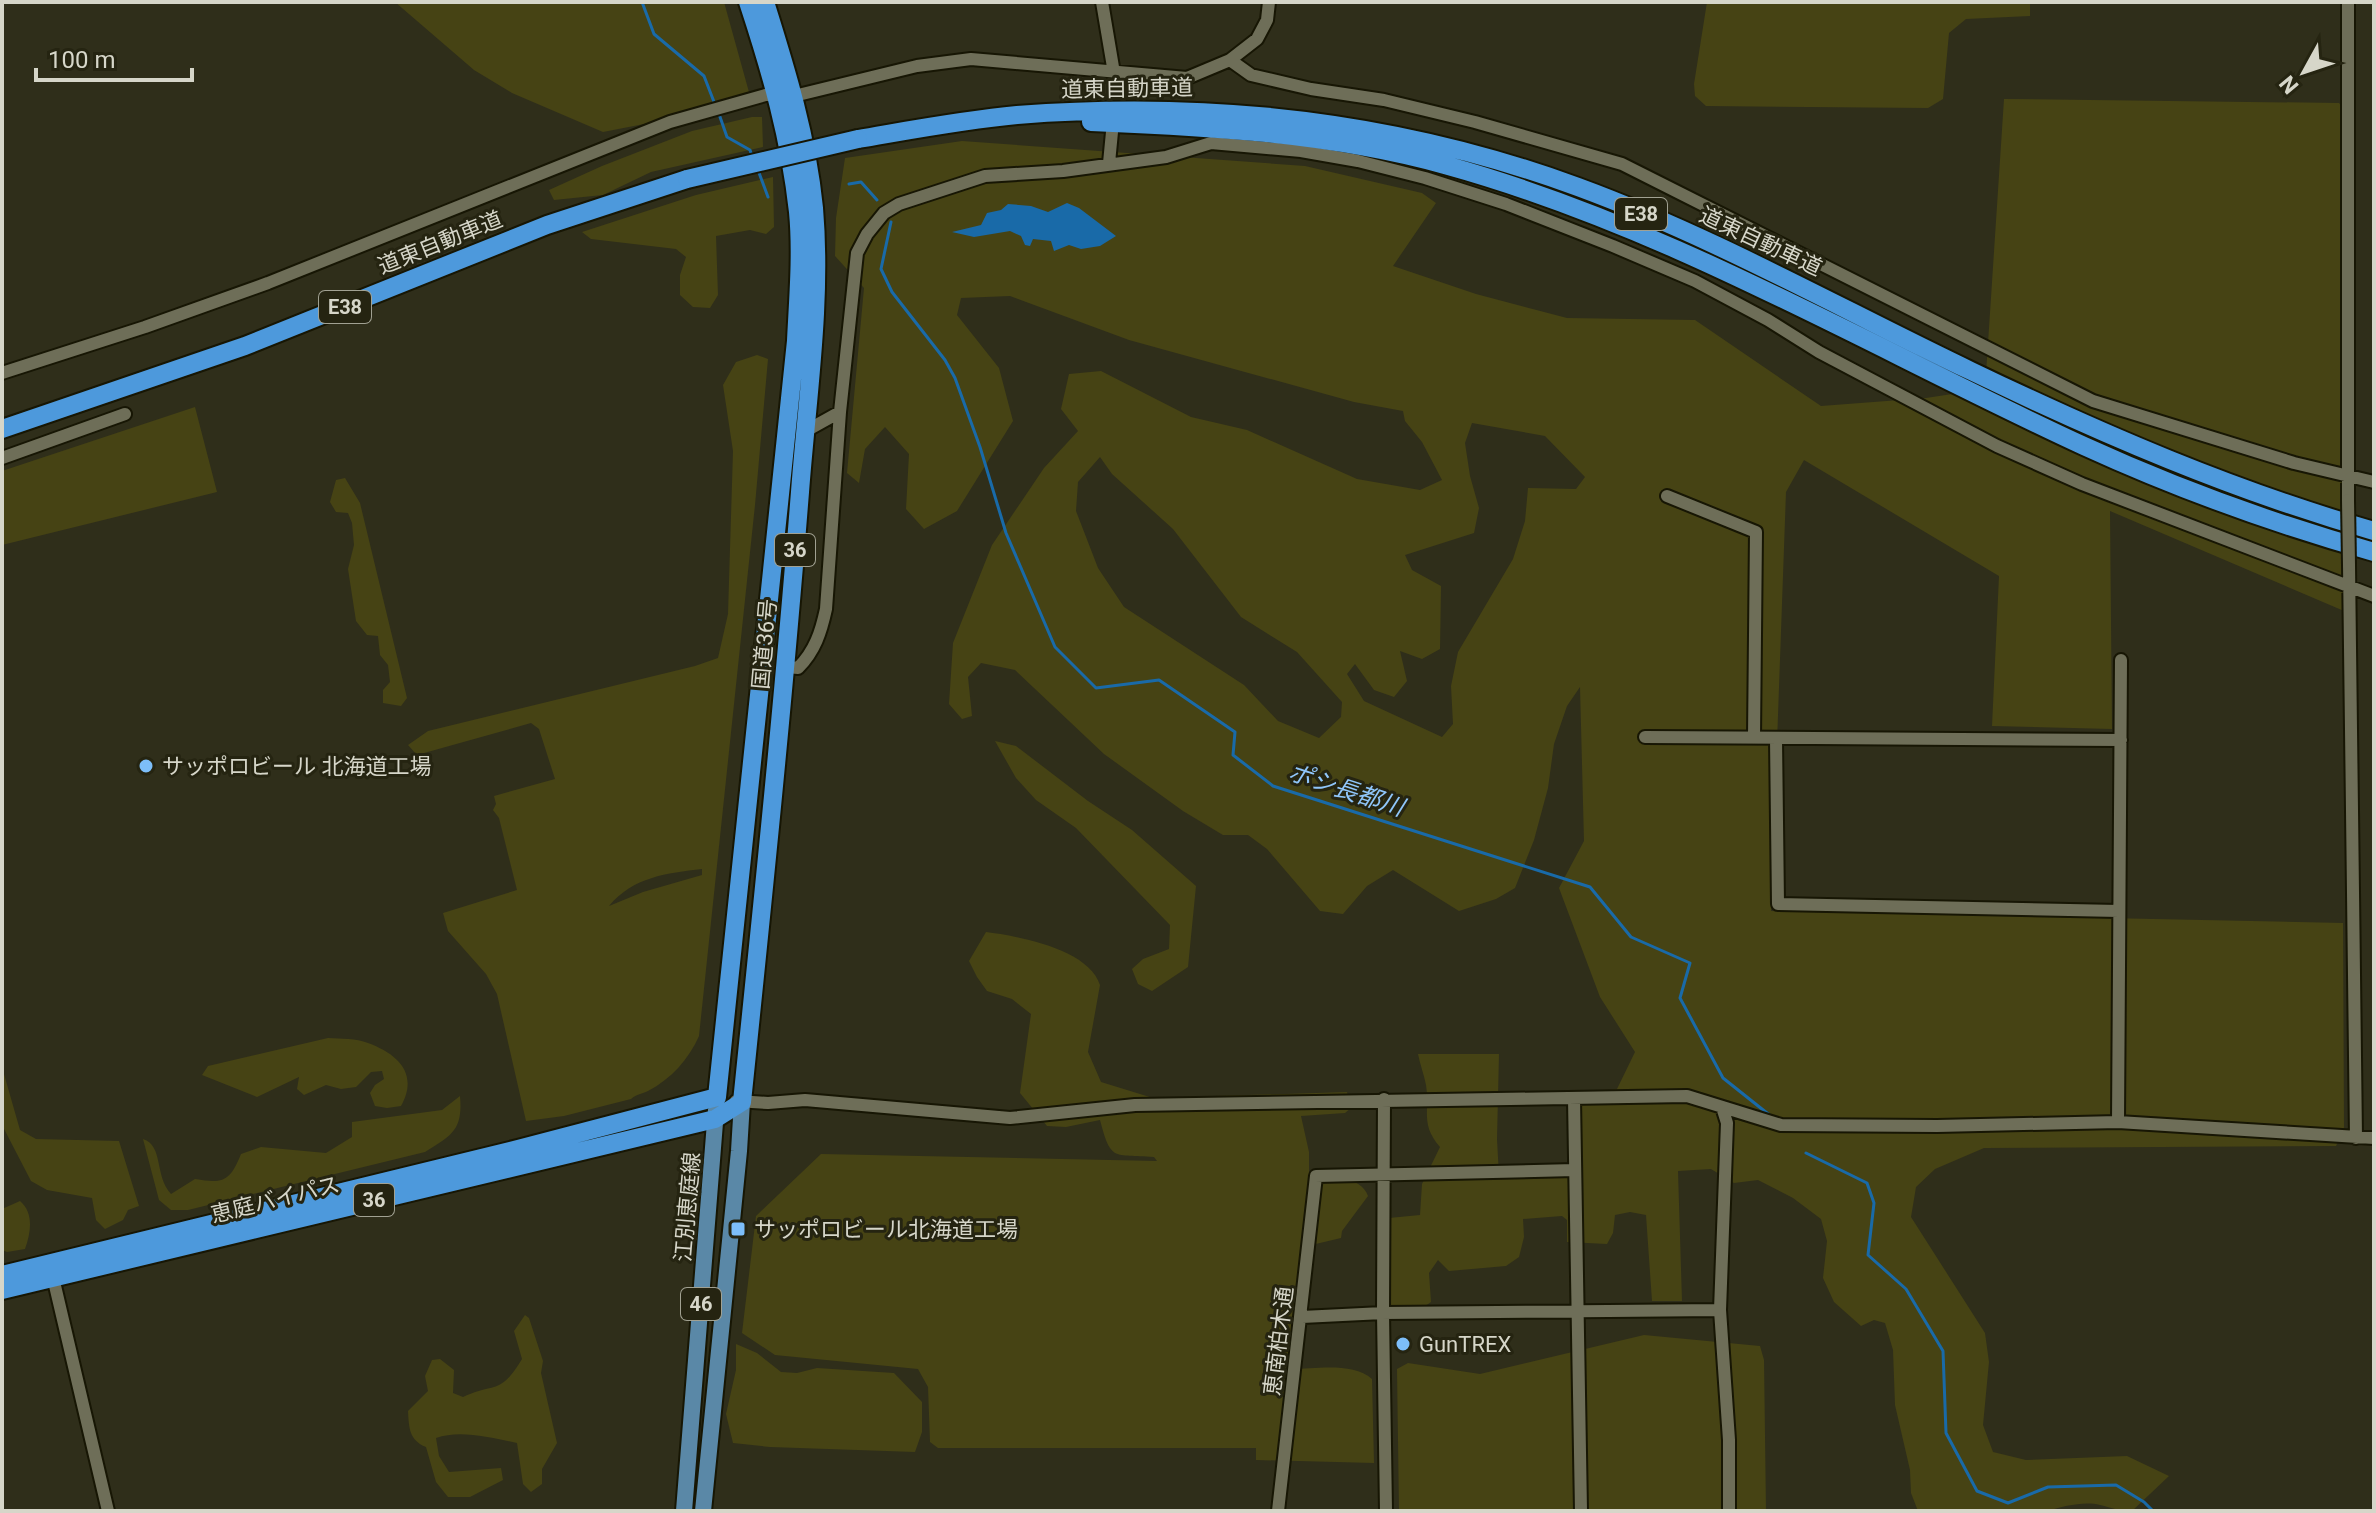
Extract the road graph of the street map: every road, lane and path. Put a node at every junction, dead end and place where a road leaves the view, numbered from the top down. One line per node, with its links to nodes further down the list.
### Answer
1 (748, 2): 9 (highway, 国道36号 / 36)
2 (765, 2): 9 (highway, 国道36号 / 36)
3 (1102, 2): 7 (street)
4 (1269, 2): 6 (street)
5 (2348, 2): 19 (street)
6 (1230, 60): 7 (street); 19 (street)
7 (1114, 73): 8 (street); 9 (street)
8 (1114, 89)
9 (781, 96): 13 (street); 17 (highway, 国道36号 / 36); 33 (highway, 国道36号 / 36)
10 (1112, 132): 12 (street)
11 (858, 139): 16 (highway, 道東自動車道 / E38, bridge); 22 (highway, 道東自動車道 / E38); 23 (highway, 道東自動車道 / E38)
12 (1109, 163): 14 (street); 24 (street)
13 (2, 373)
14 (840, 412): 17 (street); 27 (street)
15 (125, 414): 18 (street)
16 (2, 429)
17 (804, 432): 27 (highway, 国道36号 / 36)
18 (2, 458)
19 (2347, 474): 20 (street); 24 (street, bridge)
20 (2374, 482)
21 (1667, 496): 29 (street)
22 (2374, 531)
23 (2374, 552)
24 (2349, 584): 25 (street); 40 (street)
25 (2374, 596)
26 (2121, 660): 31 (street)
27 (787, 667): 36 (highway, 国道36号 / 36)
28 (1645, 737): 29 (street)
29 (1754, 737): 30 (street)
30 (1776, 739): 31 (street); 32 (street)
31 (2121, 740): 32 (street)
32 (2119, 911): 39 (street)
33 (717, 1097): 36 (street); 38 (main road, 江別恵庭線 / 46); 44 (highway, 恵庭バイパス / 36)
34 (1384, 1099): 35 (street); 36 (street); 43 (street)
35 (1574, 1099): 37 (street); 42 (street)
36 (742, 1102): 38 (highway, 恵庭バイパス / 36); 53 (main road, 江別恵庭線 / 46)
37 (1722, 1107): 39 (street); 47 (street)
38 (715, 1119): 44 (highway, 恵庭バイパス / 36); 52 (main road, 江別恵庭線 / 46)
39 (2118, 1122): 40 (street)
40 (2356, 1138): 41 (street)
41 (2374, 1138)
42 (1575, 1170): 43 (street); 48 (street)
43 (1383, 1174): 49 (street); 50 (street, 恵南柏木通)
44 (51, 1270): 45 (highway, 恵庭バイパス / 36); 46 (highway, 恵庭バイパス / 36); 51 (street)
45 (2, 1275)
46 (2, 1290)
47 (1720, 1310): 48 (street); 57 (street)
48 (1576, 1311): 49 (street); 56 (street)
49 (1383, 1313): 50 (street); 55 (street)
50 (1302, 1317): 54 (street, 恵南柏木通)
51 (108, 1511)
52 (684, 1511)
53 (703, 1511)
54 (1278, 1511)
55 (1386, 1511)
56 (1581, 1511)
57 (1729, 1511)

